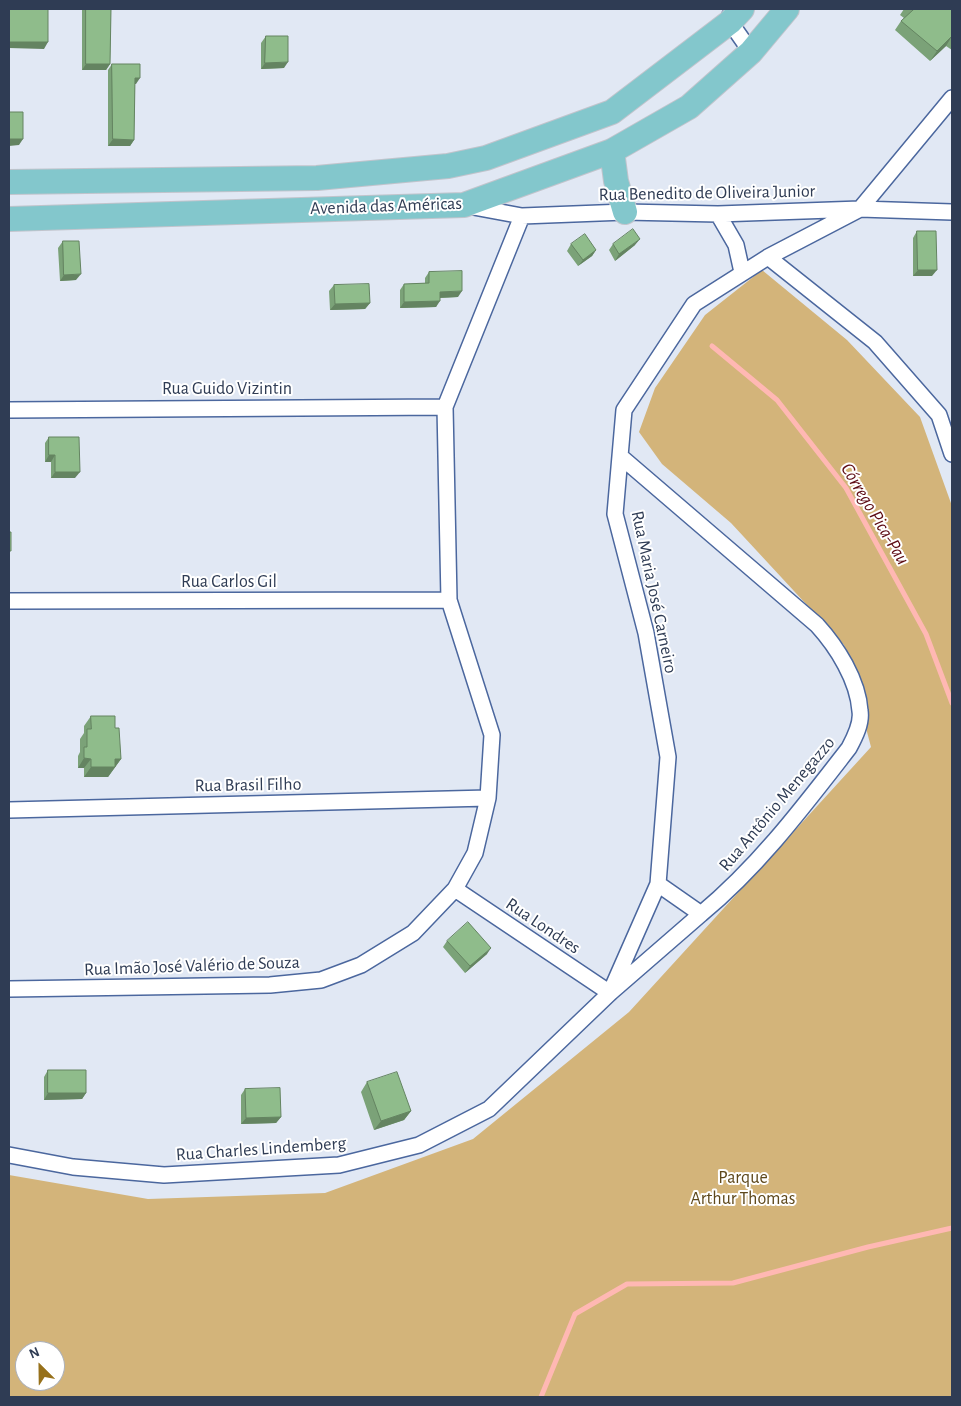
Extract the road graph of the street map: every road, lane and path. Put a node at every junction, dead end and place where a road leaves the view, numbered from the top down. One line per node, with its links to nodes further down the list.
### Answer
1 (787, 9): 3 (main road, Avenida das Américas)
2 (734, 13): 3 (street); 6 (main road, Avenida das Américas)
3 (751, 52): 5 (main road, Avenida das Américas)
4 (952, 98): 8 (street, Rua Maria José Carneiro)
5 (612, 151): 7 (main road, Avenida das Américas); 9 (main road)
6 (9, 182)
7 (464, 205): 12 (street, Rua Benedito de Oliveira Junior); 13 (main road, Avenida das Américas)
8 (860, 209): 10 (street, Rua Benedito de Oliveira Junior); 11 (street, Rua Benedito de Oliveira Junior); 14 (street, Rua Maria José Carneiro)
9 (625, 212): 11 (street, Rua Benedito de Oliveira Junior); 12 (street, Rua Benedito de Oliveira Junior)
10 (952, 212)
11 (718, 214): 15 (street)
12 (522, 216): 16 (street, Rua Imão José Valério de Souza)
13 (9, 219)
14 (768, 257): 15 (street, Rua Maria José Carneiro); 18 (street)
15 (742, 272): 20 (street, Rua Maria José Carneiro)
16 (445, 407): 17 (street, Rua Guido Vizintin); 21 (street, Rua Imão José Valério de Souza)
17 (9, 410)
18 (946, 417): 19 (street)
19 (952, 454)
20 (620, 456): 25 (street, Rua Maria José Carneiro); 27 (street, Rua Antônio Menegazzo)
21 (449, 600): 22 (street, Rua Carlos Gil); 23 (street, Rua Imão José Valério de Souza)
22 (9, 601)
23 (488, 798): 24 (street, Rua Brasil Filho); 26 (street, Rua Imão José Valério de Souza)
24 (9, 810)
25 (658, 884): 27 (street); 29 (street, Rua Charles Lindemberg)
26 (455, 889): 28 (street, Rua Imão José Valério de Souza); 29 (street, Rua Londres)
27 (702, 914): 29 (street, Rua Antônio Menegazzo)
28 (9, 989)
29 (610, 993): 30 (street, Rua Charles Lindemberg)
30 (9, 1155)

